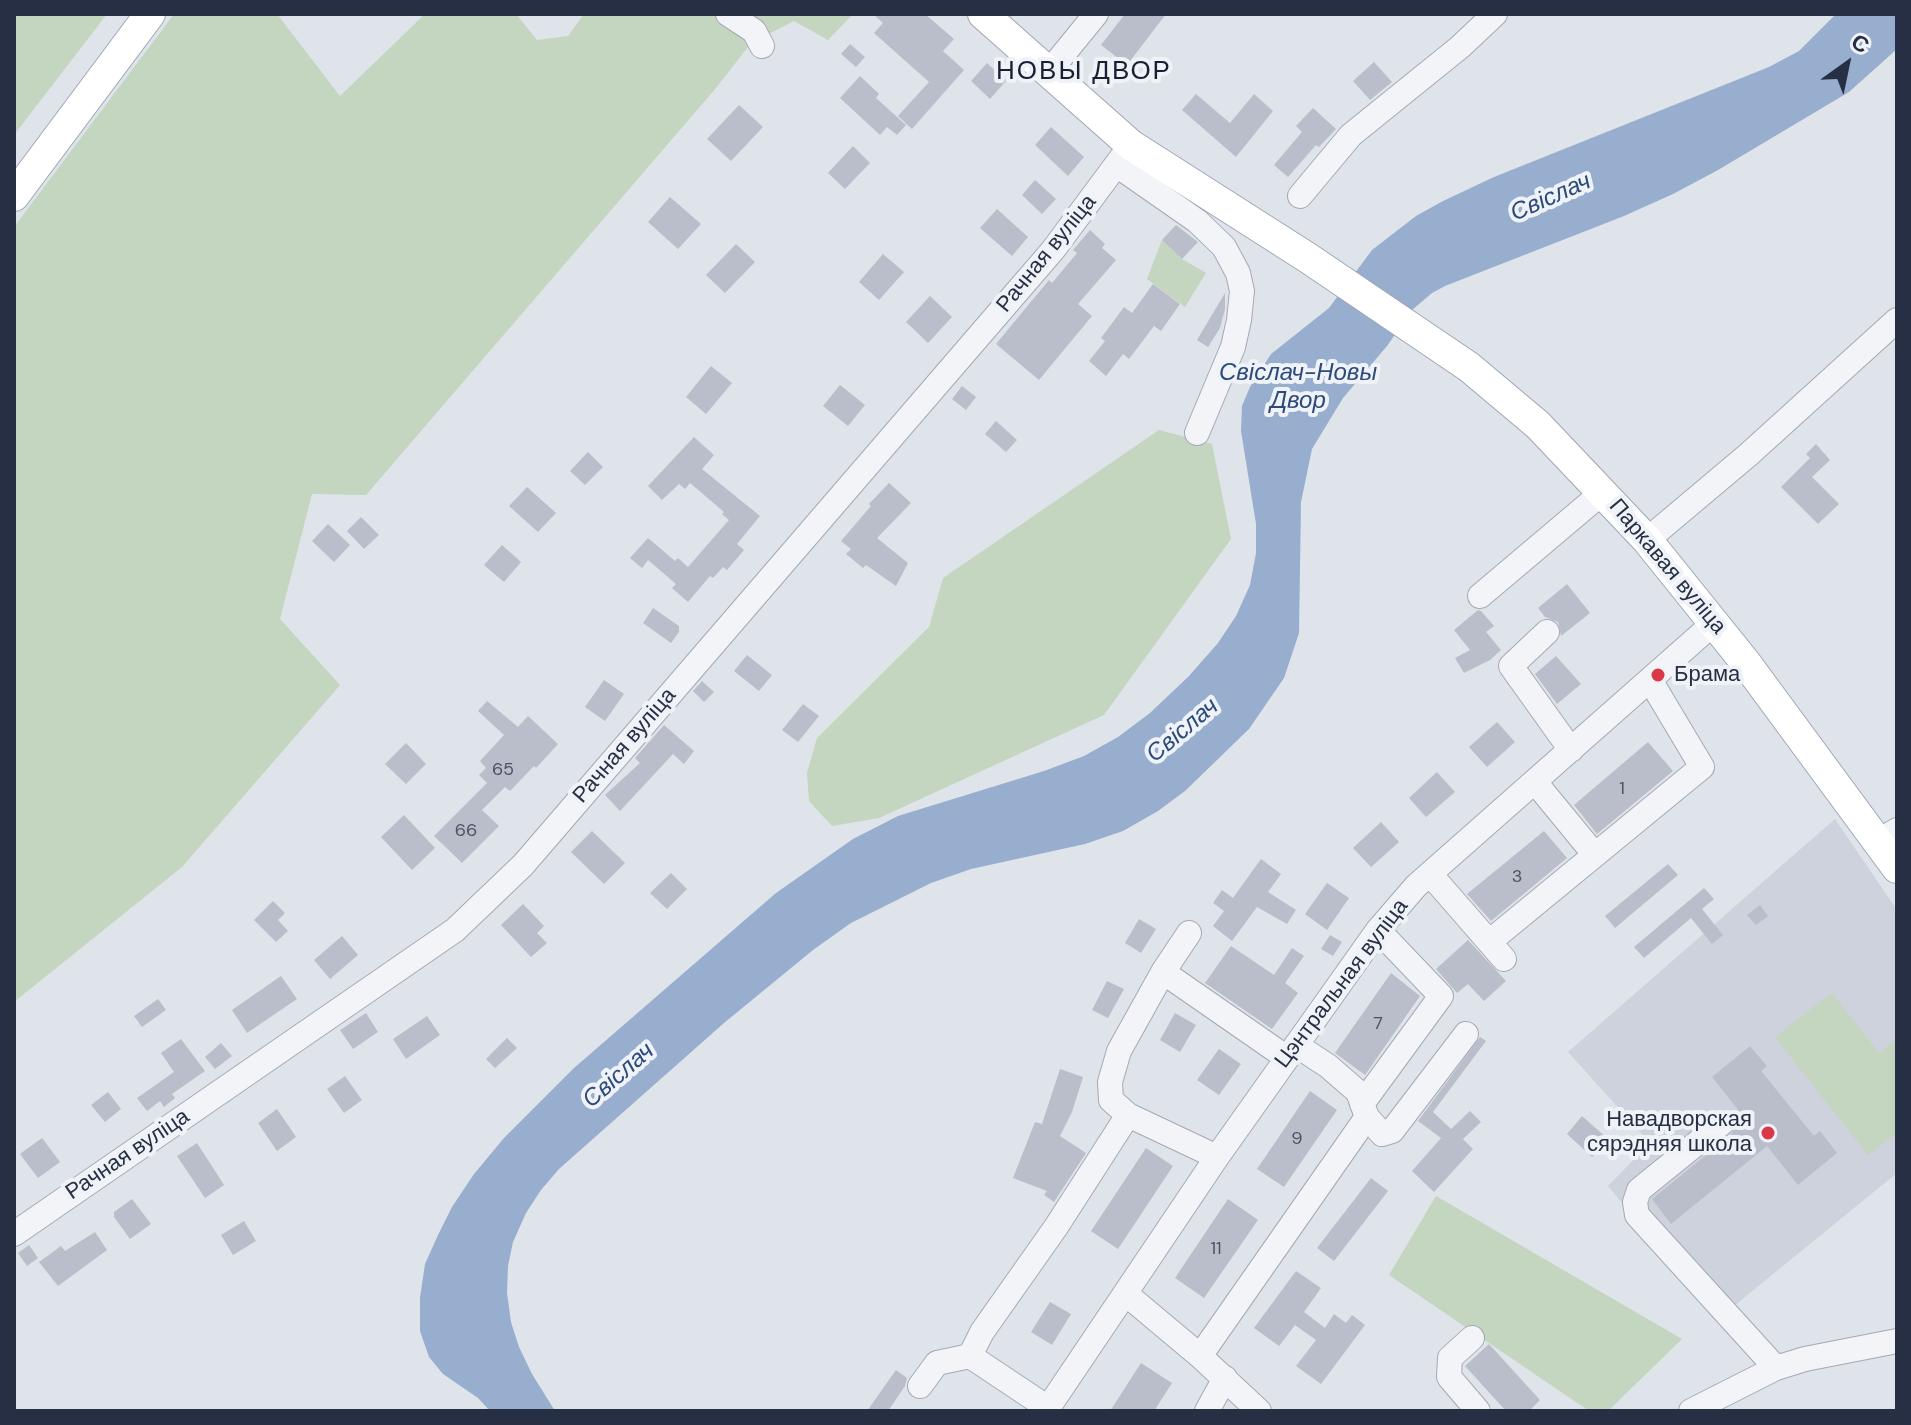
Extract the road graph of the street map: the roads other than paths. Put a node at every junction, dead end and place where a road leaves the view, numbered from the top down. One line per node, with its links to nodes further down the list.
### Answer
1 (150, 14): 9 (main road)
2 (728, 14): 6 (street)
3 (983, 14): 7 (main road, Паркавая вуліца)
4 (1096, 14): 7 (street)
5 (1495, 14): 10 (street)
6 (762, 46)
7 (1048, 73): 8 (main road, Паркавая вуліца)
8 (1124, 156): 12 (street); 13 (main road, Паркавая вуліца); 34 (street, Рачная вуліца)
9 (14, 196)
10 (1300, 196)
11 (1897, 320): 14 (street)
12 (1197, 433)
13 (1603, 492): 14 (main road, Паркавая вуліца); 15 (street)
14 (1647, 540): 16 (main road, Паркавая вуліца)
15 (1480, 596)
16 (1714, 623): 18 (street, Цэнтральная вуліца); 21 (main road, Паркавая вуліца)
17 (1547, 632): 19 (street)
18 (1650, 680): 19 (street, Цэнтральная вуліца); 22 (street)
19 (1571, 750): 20 (street, Цэнтральная вуліца)
20 (1535, 782): 22 (street); 24 (street, Цэнтральная вуліца)
21 (1888, 836): 23 (main road, Паркавая вуліца)
22 (1595, 855): 24 (street)
23 (1897, 868)
24 (1430, 874): 25 (street, Цэнтральная вуліца)
25 (1378, 930): 29 (street, Цэнтральная вуліца); 30 (street)
26 (1189, 933): 27 (street)
27 (1163, 972): 29 (street); 31 (street)
28 (1466, 1034): 30 (street)
29 (1292, 1051): 30 (street); 33 (street, Цэнтральная вуліца)
30 (1365, 1111): 39 (street)
31 (1128, 1115): 33 (street); 38 (street)
32 (1722, 1123): 40 (street)
33 (1217, 1157): 35 (street, Цэнтральная вуліца)
34 (14, 1234)
35 (1126, 1294): 39 (street); 44 (street, Цэнтральная вуліца)
36 (1472, 1338): 47 (street)
37 (1897, 1341): 40 (street)
38 (970, 1356): 42 (street); 44 (street)
39 (1200, 1356): 41 (street)
40 (1776, 1368): 43 (street)
41 (1225, 1378): 45 (street); 46 (street)
42 (920, 1386)
43 (1731, 1400): 48 (street)
44 (1047, 1410)
45 (1207, 1411)
46 (1259, 1411)
47 (1478, 1411)
48 (1691, 1411)

